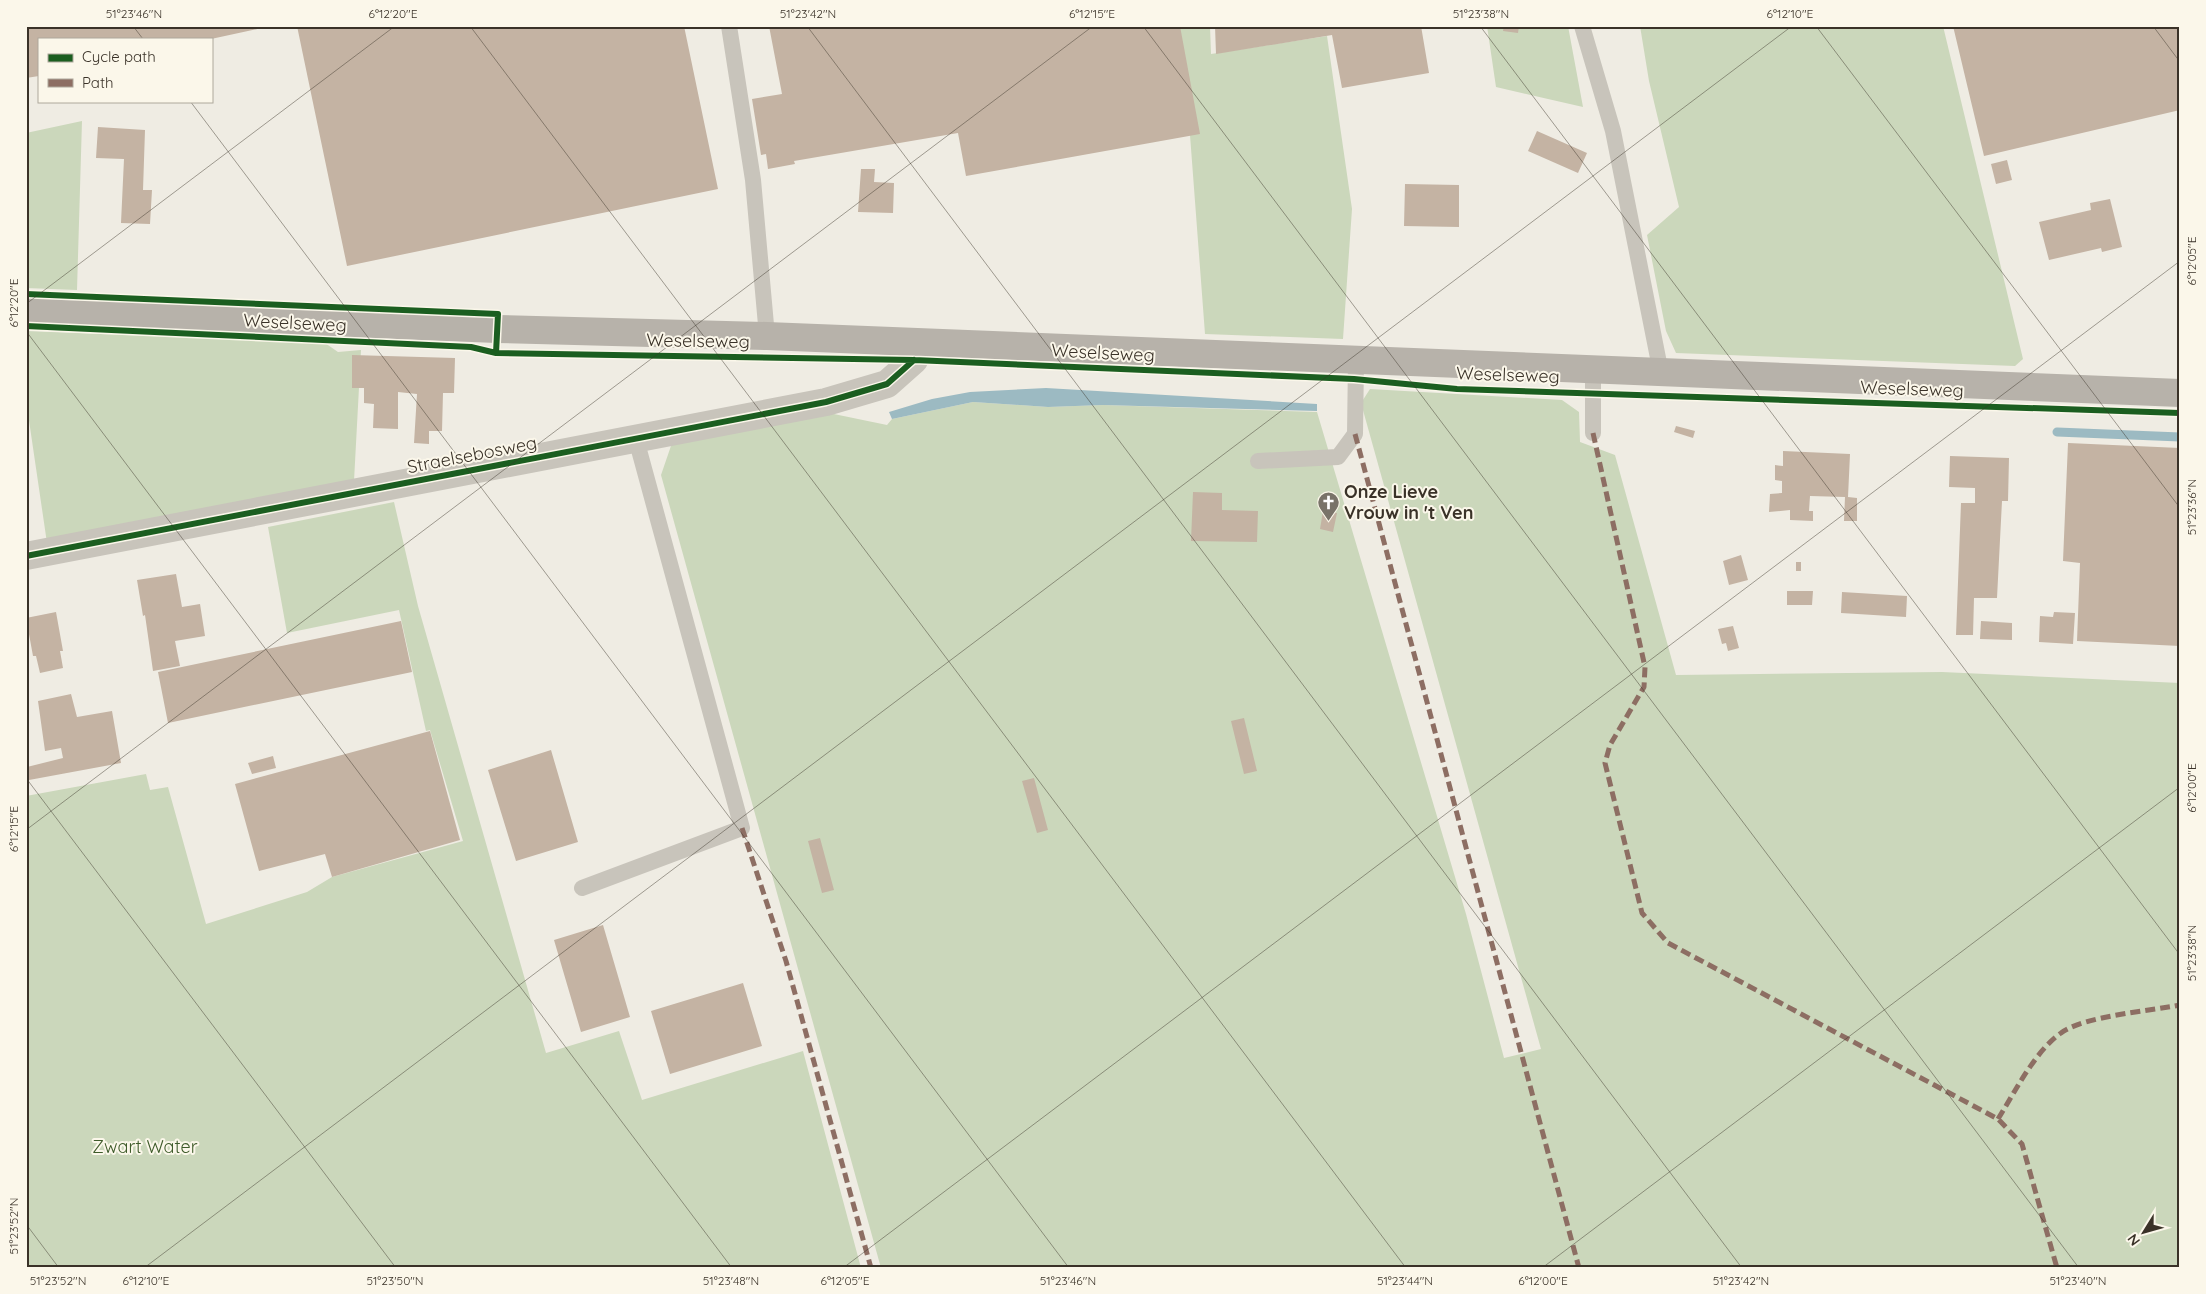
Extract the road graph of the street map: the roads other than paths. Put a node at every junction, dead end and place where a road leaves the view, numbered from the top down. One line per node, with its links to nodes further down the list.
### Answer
1 (729, 26): 4 (lane)
2 (1582, 26): 8 (lane)
3 (26, 310): 4 (main road, Weselseweg)
4 (766, 336): 5 (main road, Weselseweg)
5 (914, 342): 6 (main road, Weselseweg); 11 (street, Straelsebosweg)
6 (1356, 360): 7 (main road, Weselseweg); 12 (lane)
7 (1593, 371): 8 (main road, Weselseweg); 10 (lane)
8 (1661, 373): 9 (main road, Weselseweg)
9 (2180, 393)
10 (1593, 433)
11 (636, 438): 13 (street, Straelsebosweg); 14 (lane)
12 (1258, 461)
13 (26, 556)
14 (582, 888)

